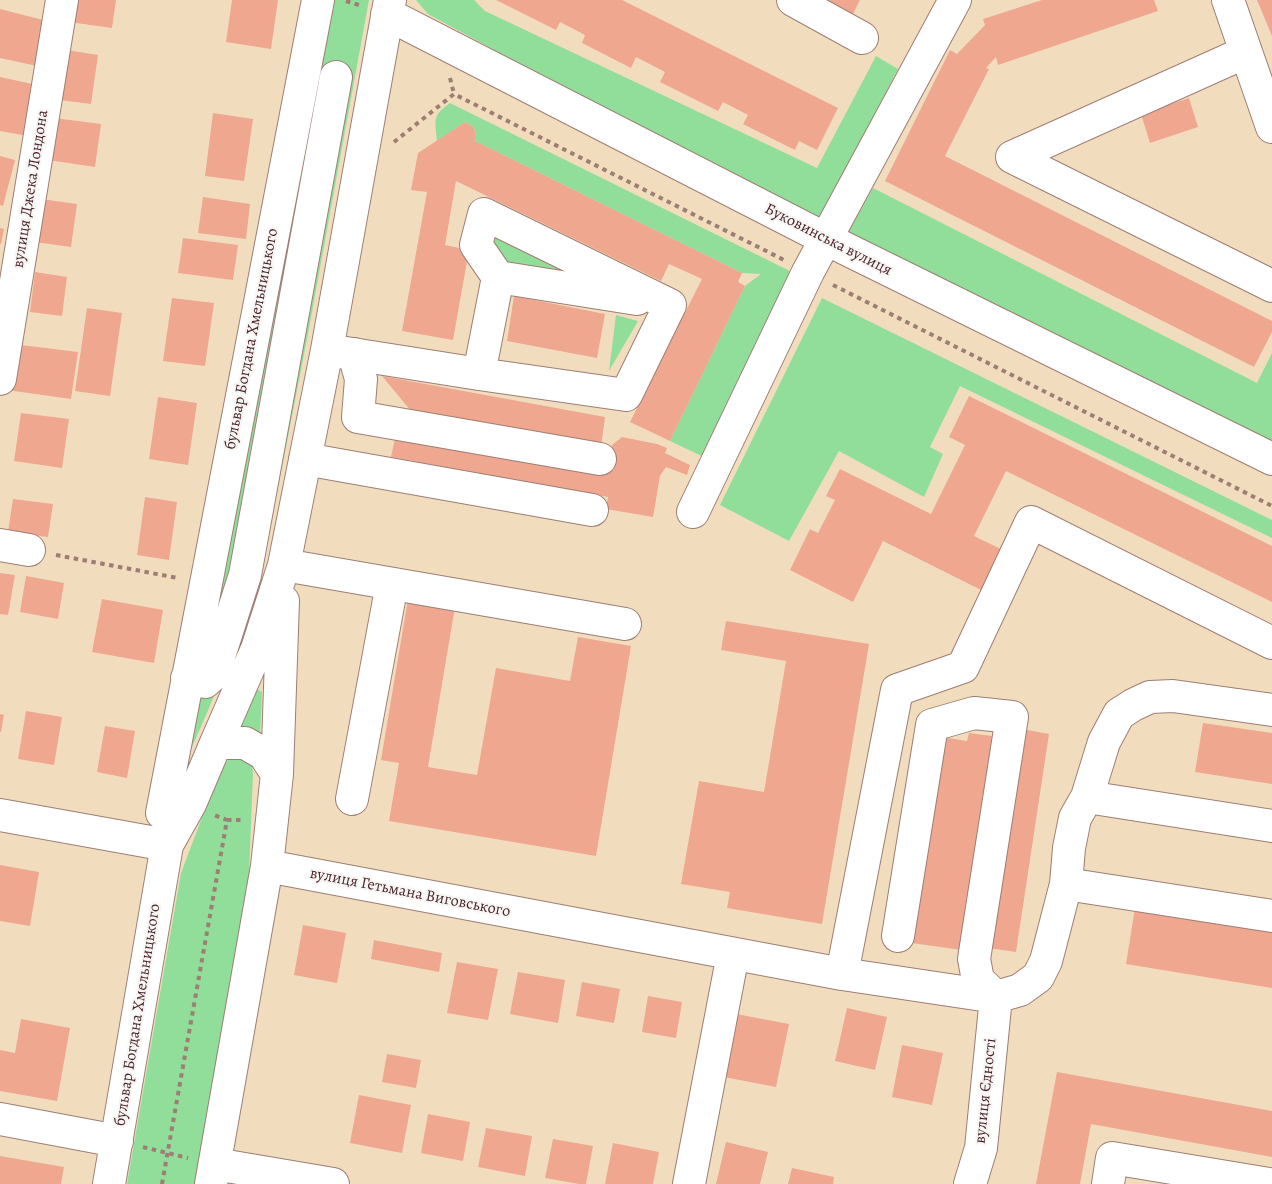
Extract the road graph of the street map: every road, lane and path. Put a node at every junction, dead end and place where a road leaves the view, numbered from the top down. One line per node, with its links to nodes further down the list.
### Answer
1 (62, 0): 21 (street, вулиця Джека Лондона)
2 (318, 0): 25 (street, бульвар Богдана Хмельницького)
3 (793, 0): 7 (street)
4 (955, 0): 14 (street)
5 (1228, 0): 8 (street)
6 (389, 7): 14 (street, Буковинська вулиця); 19 (street)
7 (862, 38)
8 (1246, 52): 12 (street); 17 (street)
9 (449, 76): 11 (path)
10 (336, 77): 27 (street)
11 (454, 94): 13 (path); 15 (path)
12 (1272, 127)
13 (391, 144)
14 (826, 239): 15 (street); 24 (street, Буковинська вулиця)
15 (808, 272): 26 (path); 29 (street)
16 (498, 277): 18 (street); 18 (street); 20 (street)
17 (1272, 286)
18 (670, 304): 20 (street)
19 (340, 352): 20 (street); 22 (street); 23 (street)
20 (479, 374)
21 (0, 379)
22 (305, 459): 28 (street); 30 (street)
23 (600, 459)
24 (1272, 459)
25 (221, 501): 27 (street); 33 (street, бульвар Богдана Хмельницького)
26 (1272, 506)
27 (257, 507): 30 (street); 37 (street)
28 (592, 510)
29 (693, 512)
30 (294, 514): 32 (street)
31 (14, 548): 33 (path)
32 (284, 565): 34 (street); 39 (street); 40 (street)
33 (206, 583): 37 (street, бульвар Богдана Хмельницького)
34 (392, 584): 35 (street); 42 (street)
35 (625, 624)
36 (1272, 643): 52 (street)
37 (187, 678): 43 (street, бульвар Богдана Хмельницького)
38 (1272, 710): 41 (street)
39 (216, 743): 40 (street); 43 (street)
40 (277, 774): 47 (street)
41 (1087, 797): 45 (street); 48 (street)
42 (352, 799)
43 (176, 809): 46 (street); 56 (path)
44 (0, 815): 46 (street)
45 (1272, 826)
46 (167, 845): 55 (street, бульвар Богдана Хмельницького)
47 (267, 866): 51 (street, вулиця Гетьмана Виговського); 57 (street)
48 (1066, 884): 49 (street); 53 (street)
49 (1272, 916)
50 (898, 936): 53 (street)
51 (734, 954): 52 (street, вулиця Гетьмана Виговського); 61 (street)
52 (842, 974): 53 (street, вулиця Гетьмана Виговського)
53 (996, 997): 62 (street, вулиця Єдності)
54 (0, 1119): 55 (street)
55 (117, 1141): 56 (path); 58 (street, бульвар Богдана Хмельницького)
56 (168, 1153): 57 (path); 59 (path)
57 (213, 1174): 60 (street)
58 (110, 1184)
59 (162, 1184)
60 (333, 1184)
61 (689, 1184)
62 (970, 1184)
63 (1108, 1184): 64 (street)
64 (1269, 1184)

